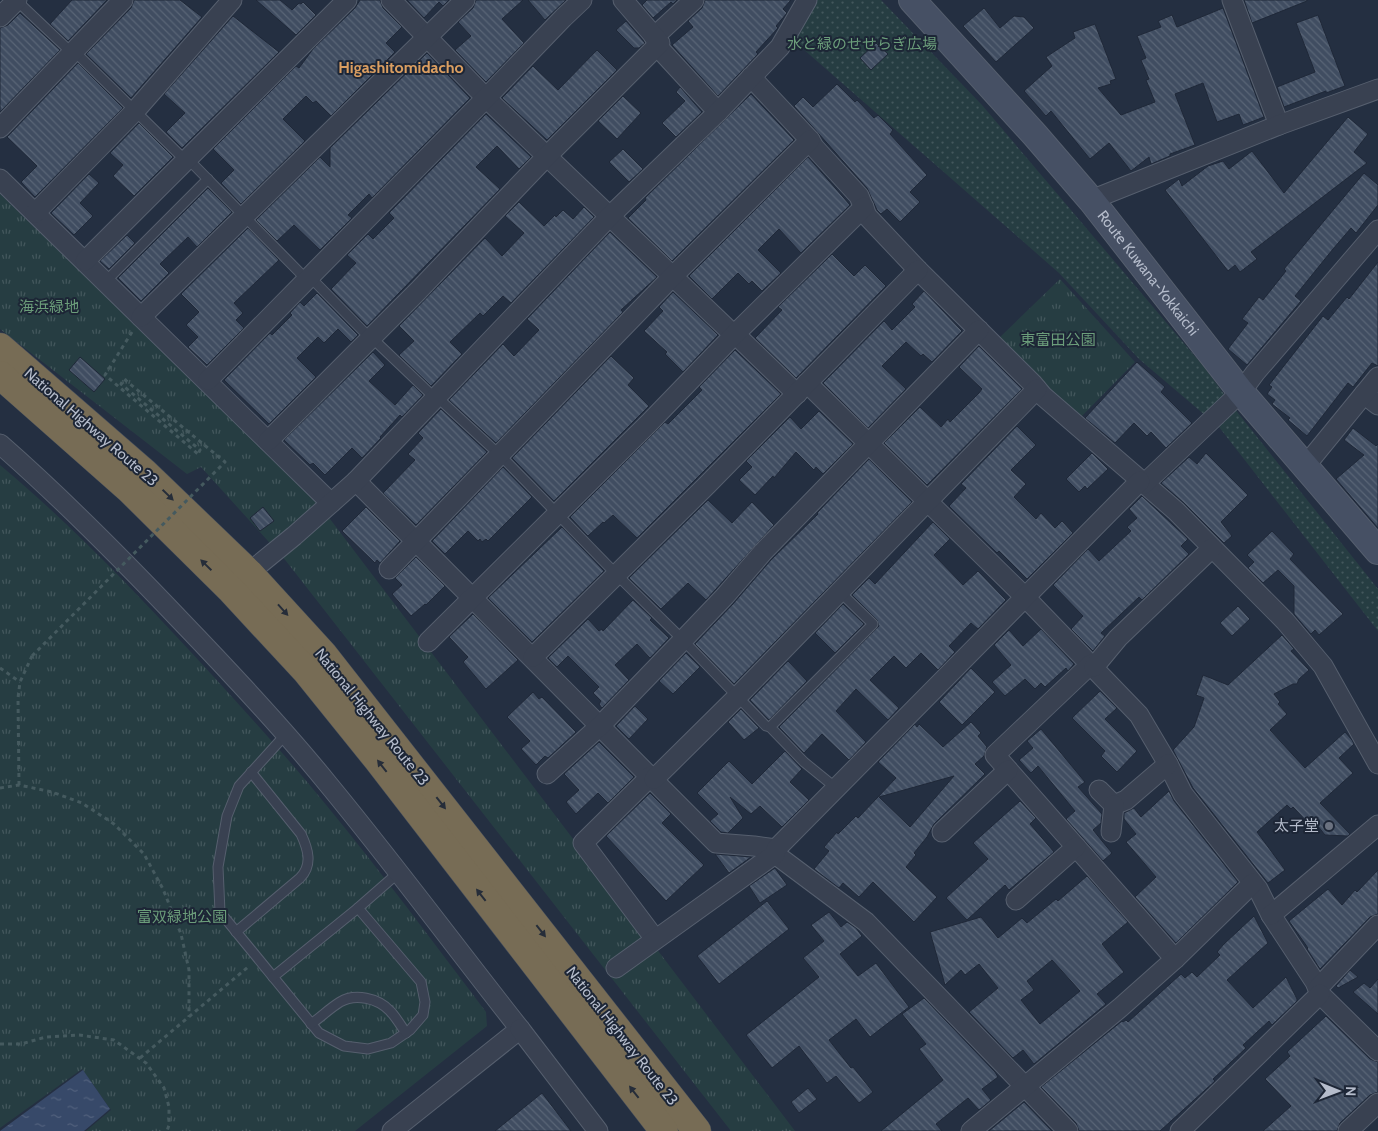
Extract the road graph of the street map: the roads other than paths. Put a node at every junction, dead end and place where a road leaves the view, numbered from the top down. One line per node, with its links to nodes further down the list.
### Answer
1 (16, 0): 13 (street); 16 (lane)
2 (123, 0): 16 (street)
3 (232, 0): 20 (street)
4 (347, 0): 26 (street)
5 (391, 0): 14 (street)
6 (465, 0): 14 (street)
7 (582, 0): 19 (street)
8 (623, 0): 15 (street)
9 (694, 0): 15 (street)
10 (807, 0): 17 (street)
11 (912, 0): 29 (main road, Route Kuwana-Yokkaichi)
12 (1232, 0): 22 (street)
13 (0, 17)
14 (428, 37): 19 (street); 32 (street)
15 (656, 42): 21 (street); 25 (street)
16 (74, 53): 20 (lane); 23 (street)
17 (751, 76): 21 (street); 24 (street)
18 (1378, 88): 22 (street)
19 (486, 98): 25 (street); 38 (street)
20 (135, 111): 26 (lane); 31 (street)
21 (718, 112): 33 (street)
22 (1279, 125): 29 (street)
23 (0, 128)
24 (810, 140): 30 (street); 37 (street)
25 (547, 156): 33 (street); 43 (street)
26 (187, 160): 28 (lane); 35 (street)
27 (0, 179): 31 (street)
28 (208, 179): 32 (lane); 39 (lane)
29 (1091, 200): 50 (main road, Route Kuwana-Yokkaichi)
30 (864, 207): 36 (street); 42 (street)
31 (35, 213): 35 (street)
32 (245, 216): 38 (lane); 40 (street)
33 (610, 216): 37 (street); 51 (street)
34 (1378, 230): 50 (street)
35 (85, 261): 39 (street)
36 (918, 270): 41 (street); 48 (street)
37 (672, 277): 42 (street); 56 (street)
38 (308, 278): 43 (lane); 47 (street)
39 (106, 282): 40 (street)
40 (141, 317): 47 (street)
41 (978, 330): 49 (street); 54 (street)
42 (735, 334): 48 (street); 62 (street)
43 (370, 338): 51 (lane); 53 (street)
44 (0, 347): 68 (highway, National Highway Route 23, one-way to 68)
45 (0, 375): 68 (highway, National Highway Route 23, one-way to 45)
46 (1378, 377): 52 (street)
47 (208, 380): 53 (street)
48 (802, 388): 54 (street); 67 (street)
49 (1037, 389): 59 (street); 60 (street)
50 (1242, 392): 57 (main road, Route Kuwana-Yokkaichi); 59 (street)
51 (436, 398): 56 (lane); 58 (street)
52 (1371, 400): 57 (street)
53 (268, 441): 61 (street)
54 (868, 443): 60 (street); 72 (street)
55 (0, 444): 79 (street)
56 (499, 456): 62 (lane); 63 (street)
57 (1306, 465): 65 (main road, Route Kuwana-Yokkaichi)
58 (356, 481): 61 (street); 63 (street)
59 (1142, 483): 64 (street); 71 (street)
60 (927, 501): 69 (street); 71 (street)
61 (332, 503): 68 (street)
62 (557, 514): 67 (lane); 70 (street)
63 (416, 541): 66 (street); 70 (street)
64 (1212, 548): 75 (street); 81 (street)
65 (1378, 551)
66 (389, 569)
67 (616, 574): 72 (lane); 74 (street)
68 (240, 581): 114 (highway, National Highway Route 23, one-way to 68); 115 (highway, National Highway Route 23, one-way to 115)
69 (839, 591): 76 (street); 78 (lane)
70 (473, 597): 73 (street); 74 (street)
71 (1025, 597): 75 (street); 86 (street)
72 (684, 640): 76 (lane); 77 (street)
73 (428, 642)
74 (533, 657): 77 (street)
75 (1092, 665): 80 (street); 82 (street)
76 (738, 696): 78 (lane); 85 (street)
77 (601, 725): 84 (street); 85 (street)
78 (770, 727): 86 (lane)
79 (286, 734): 83 (lane); 94 (street)
80 (1168, 764): 88 (street); 95 (street)
81 (1378, 764)
82 (1008, 770): 90 (street); 92 (street)
83 (251, 772): 100 (lane); 100 (lane)
84 (547, 774)
85 (652, 778): 93 (street); 101 (street)
86 (836, 788): 93 (street)
87 (1099, 790): 88 (street)
88 (1114, 805): 91 (street)
89 (1378, 825): 98 (street)
90 (942, 832)
91 (1112, 832)
92 (1076, 847): 96 (street); 102 (street)
93 (775, 851): 101 (street); 110 (street)
94 (398, 873): 97 (lane); 107 (street)
95 (1253, 884): 98 (street); 102 (street)
96 (1016, 900)
97 (358, 908): 104 (lane); 108 (lane)
98 (1272, 915): 105 (street)
99 (1378, 925): 105 (street)
100 (236, 932): 104 (lane)
101 (655, 939): 103 (street)
102 (1175, 959): 110 (street)
103 (616, 968)
104 (273, 976): 106 (lane)
105 (1319, 991): 109 (street); 118 (street)
106 (311, 1024): 108 (lane); 108 (lane)
107 (520, 1029): 112 (street); 113 (street)
108 (406, 1033)
109 (1378, 1051)
110 (1026, 1086): 116 (street); 117 (street)
111 (1378, 1103): 119 (street)
112 (392, 1131)
113 (598, 1131)
114 (664, 1131)
115 (697, 1131)
116 (971, 1131)
117 (1068, 1131)
118 (1180, 1131)
119 (1348, 1131)

